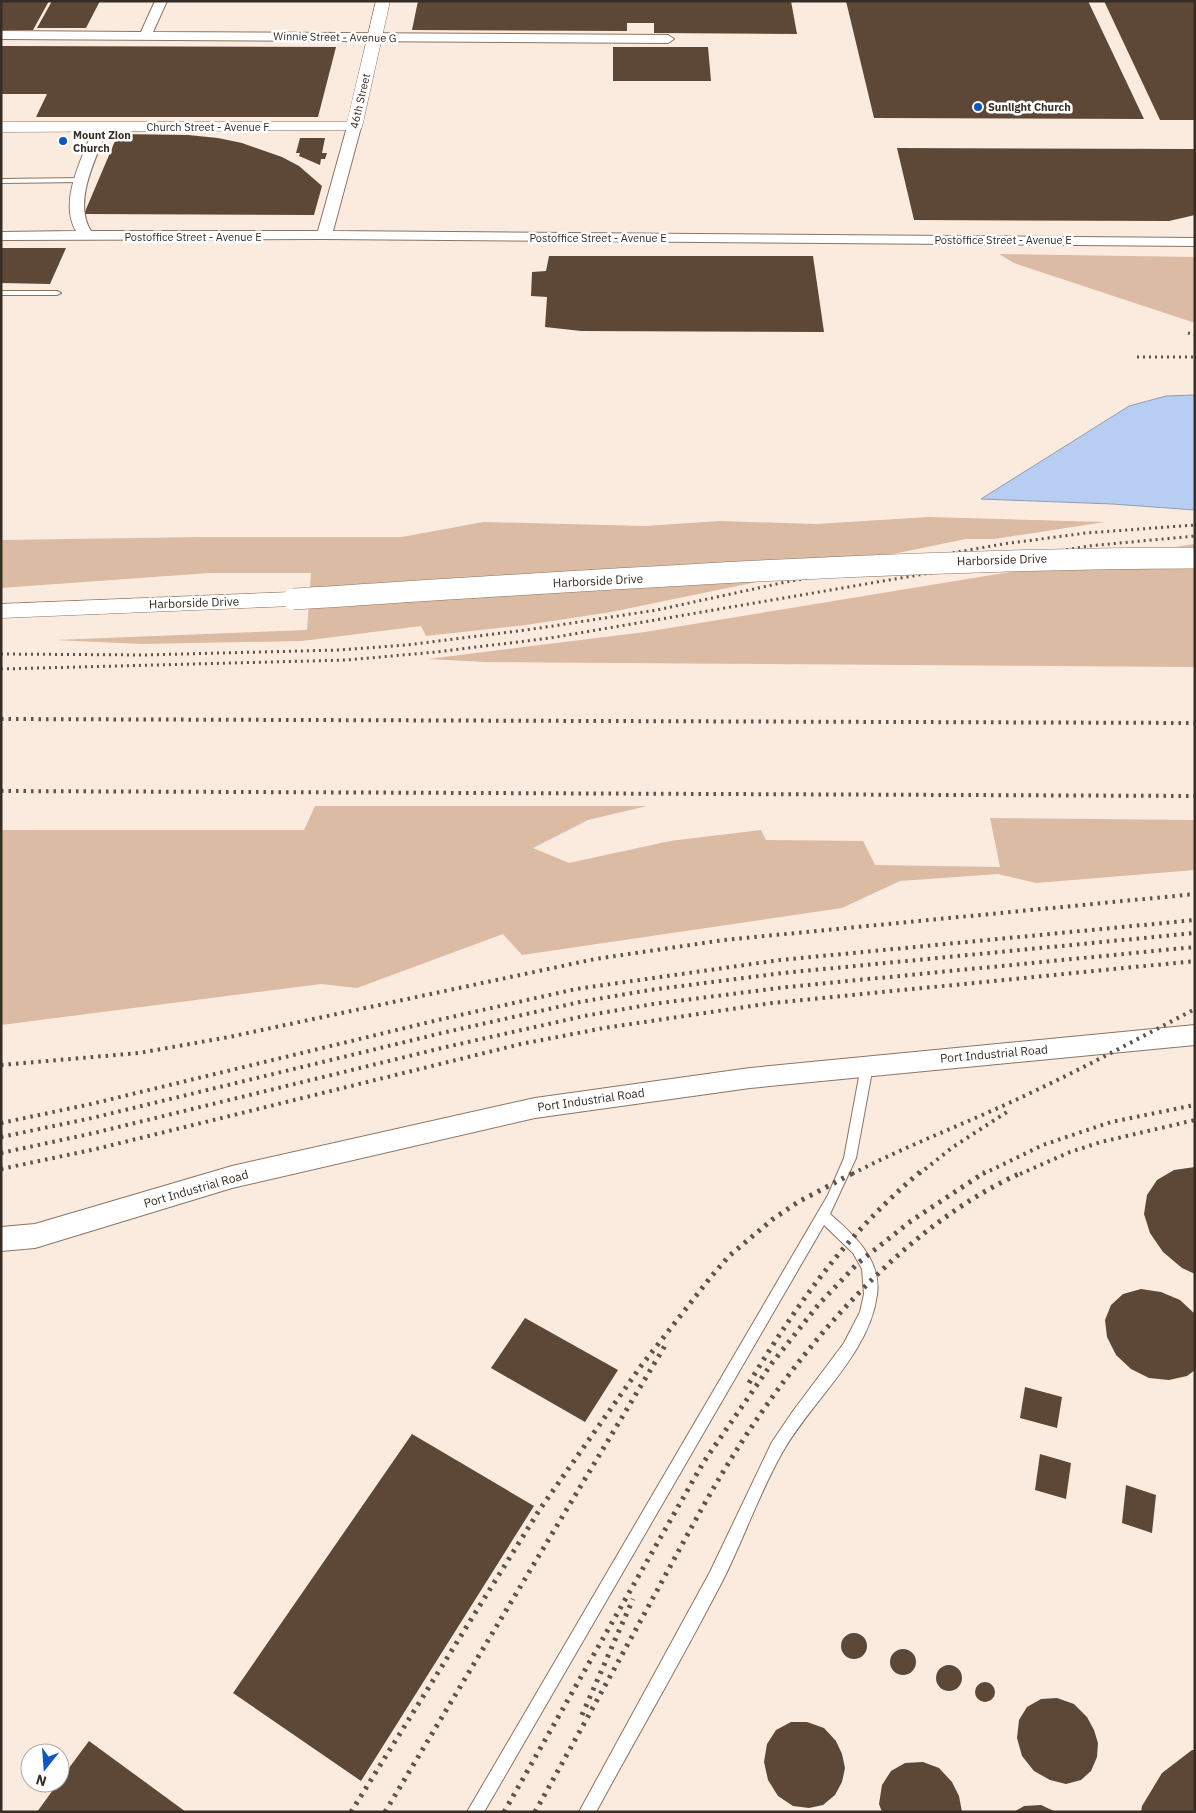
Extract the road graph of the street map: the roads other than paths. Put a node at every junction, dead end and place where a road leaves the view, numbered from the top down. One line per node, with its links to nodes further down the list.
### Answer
1 (160, 1): 4 (street)
2 (383, 1): 5 (main road, 46th Street)
3 (1, 35): 4 (street, Winnie Street - Avenue G)
4 (145, 36): 5 (street, Winnie Street - Avenue G)
5 (374, 38): 6 (street, Winnie Street - Avenue G); 9 (main road, 46th Street)
6 (668, 39)
7 (1, 127): 8 (main road, Church Street - Avenue F)
8 (101, 127): 9 (main road, Church Street - Avenue F); 10 (street)
9 (354, 128): 12 (street, 46th Street)
10 (83, 180): 11 (lane); 14 (street)
11 (1, 181)
12 (324, 235): 14 (street, Postoffice Street - Avenue E); 15 (street, Postoffice Street - Avenue E)
13 (1, 236): 14 (street, Postoffice Street - Avenue E)
14 (87, 237)
15 (1195, 242)
16 (1, 293): 17 (lane)
17 (57, 294)
18 (1195, 558): 19 (main road, Harborside Drive, bridge)
19 (1, 611)
20 (1195, 1035): 21 (street, Port Industrial Road)
21 (867, 1066): 22 (lane); 23 (street, Port Industrial Road)
22 (822, 1216): 24 (lane); 25 (lane)
23 (1, 1239)
24 (475, 1812)
25 (587, 1812)

